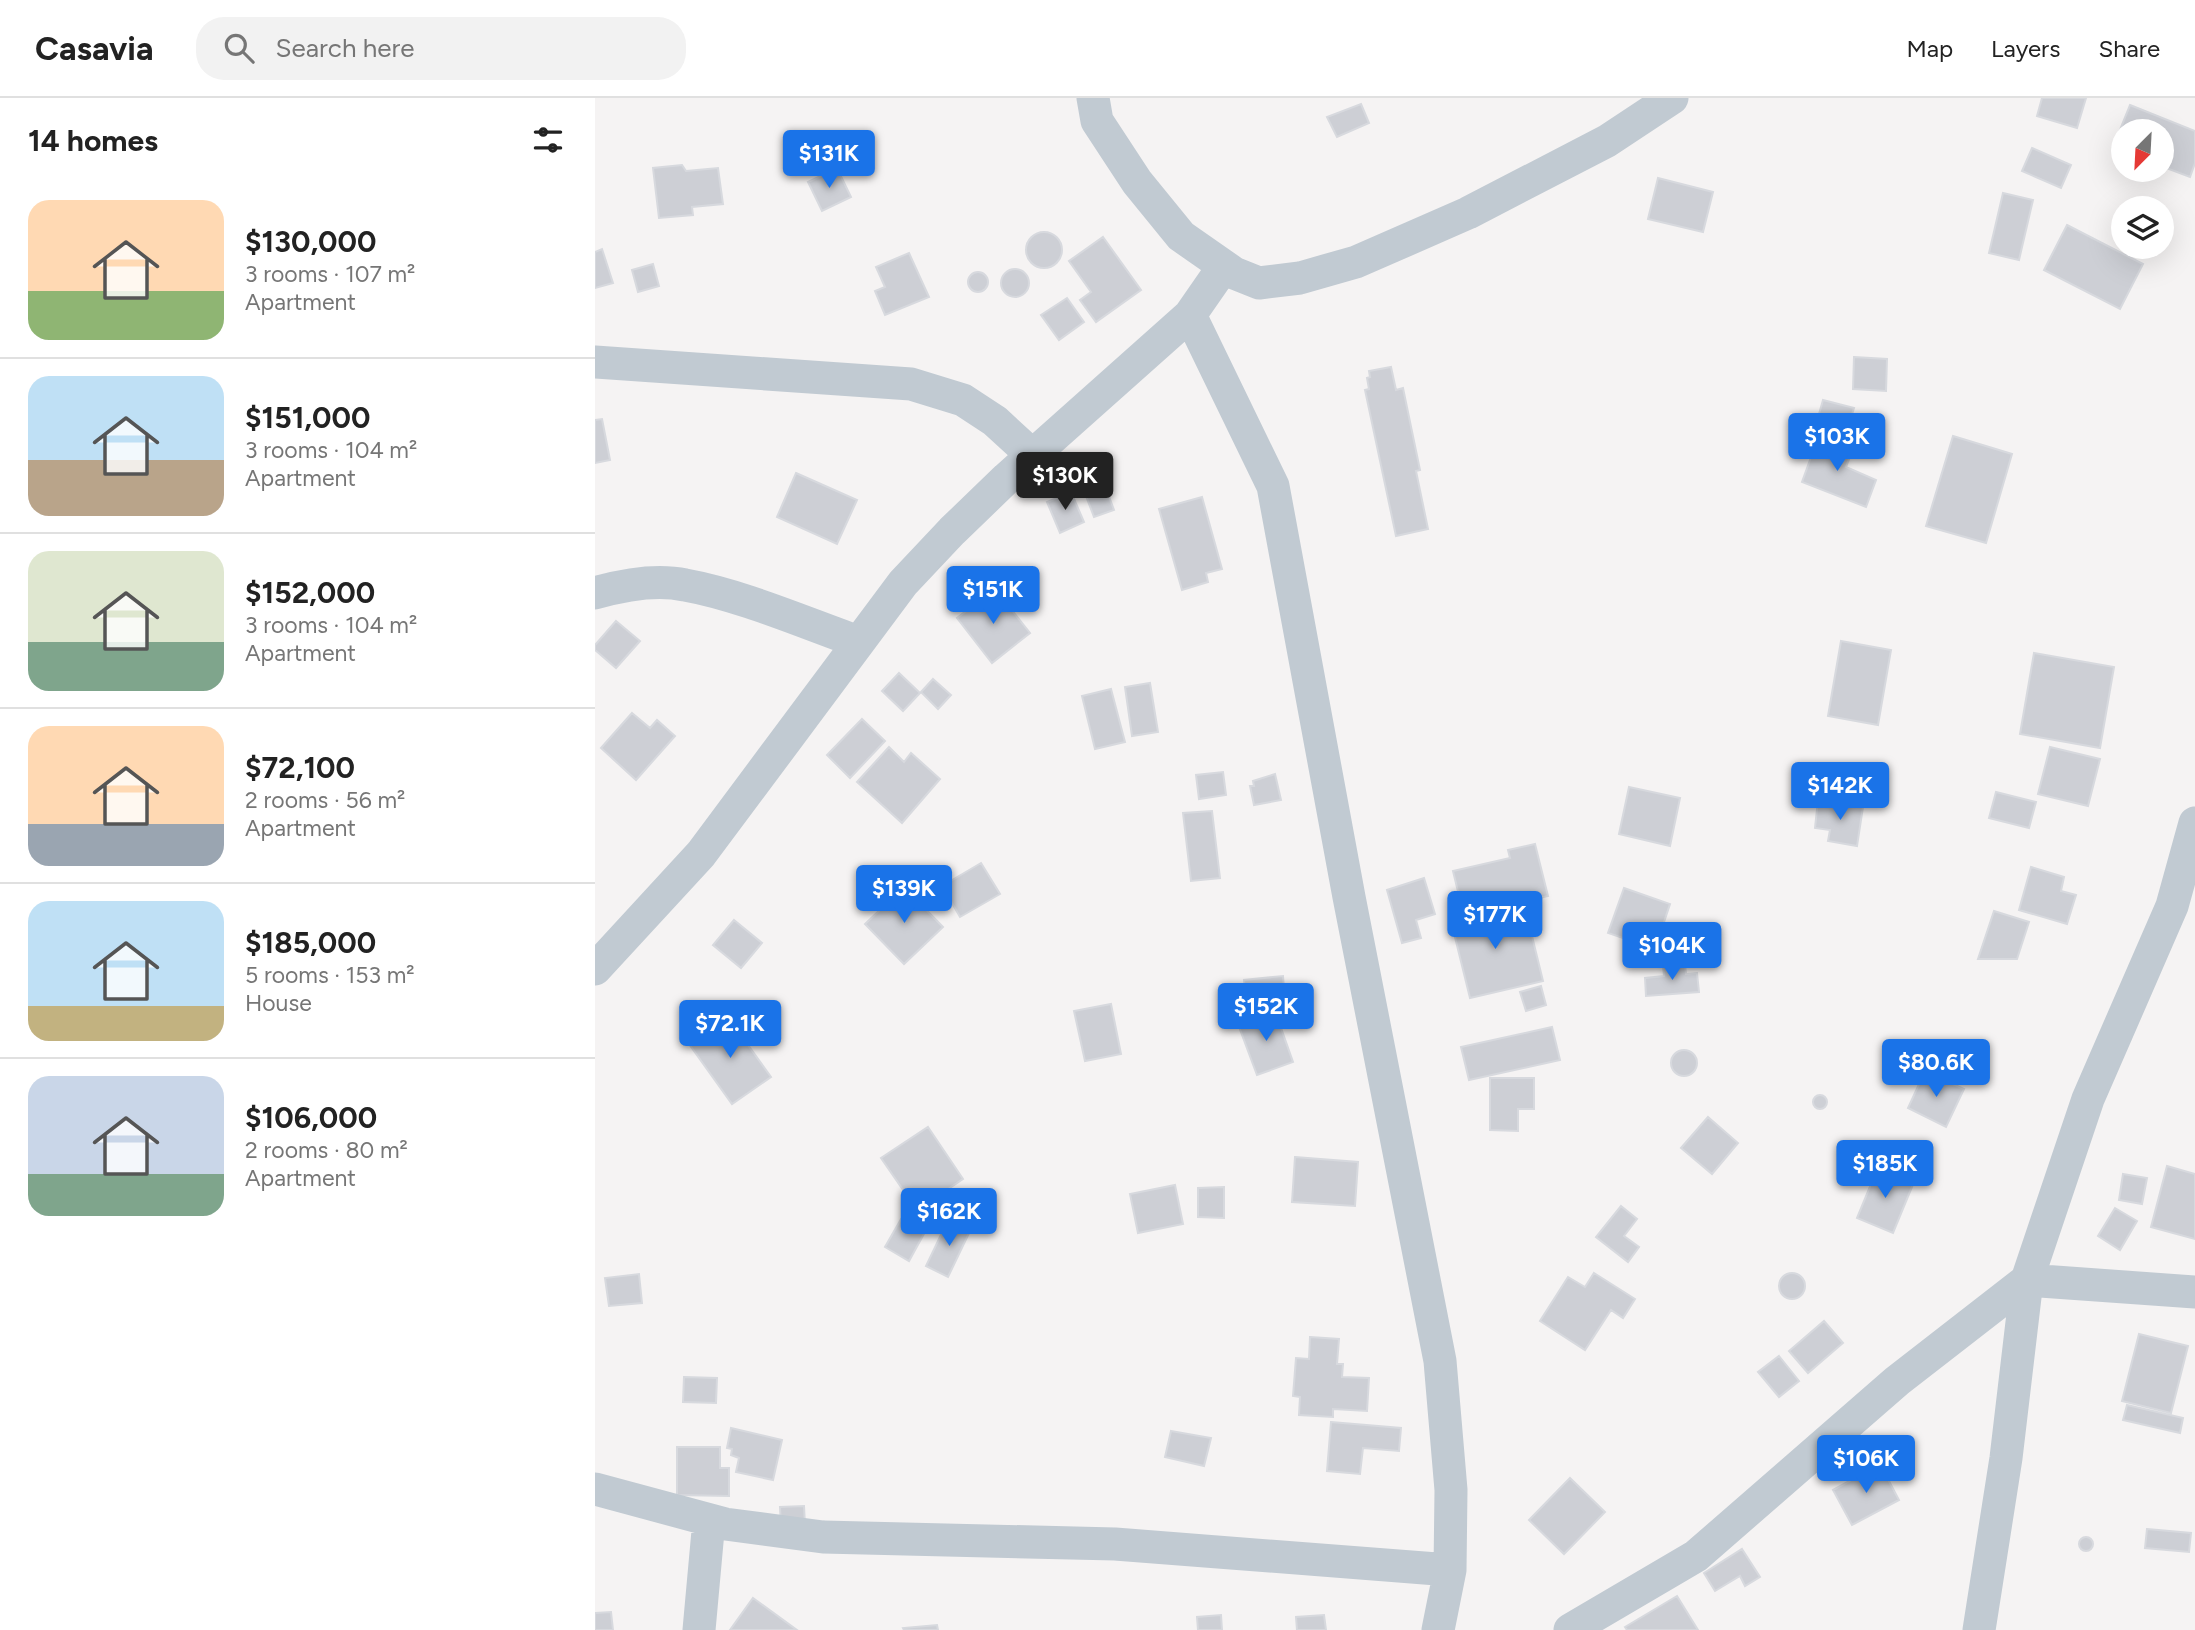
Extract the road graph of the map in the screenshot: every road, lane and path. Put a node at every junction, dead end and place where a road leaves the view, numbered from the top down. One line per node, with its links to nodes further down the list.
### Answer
1 (1093, 98): 3 (street)
2 (1672, 98): 3 (street)
3 (1224, 266): 4 (street)
4 (1190, 315): 6 (street); 16 (street)
5 (595, 362): 6 (street)
6 (1033, 456): 8 (street)
7 (595, 593): 8 (street)
8 (859, 642): 11 (street)
9 (2195, 822): 10 (street)
10 (2183, 899): 12 (street)
11 (595, 969)
12 (2027, 1280): 13 (street); 19 (street); 20 (street)
13 (2195, 1292)
14 (595, 1489): 15 (street)
15 (709, 1520): 16 (street); 17 (street)
16 (1450, 1570): 18 (street)
17 (699, 1630)
18 (1438, 1630)
19 (1570, 1630)
20 (1979, 1630)

